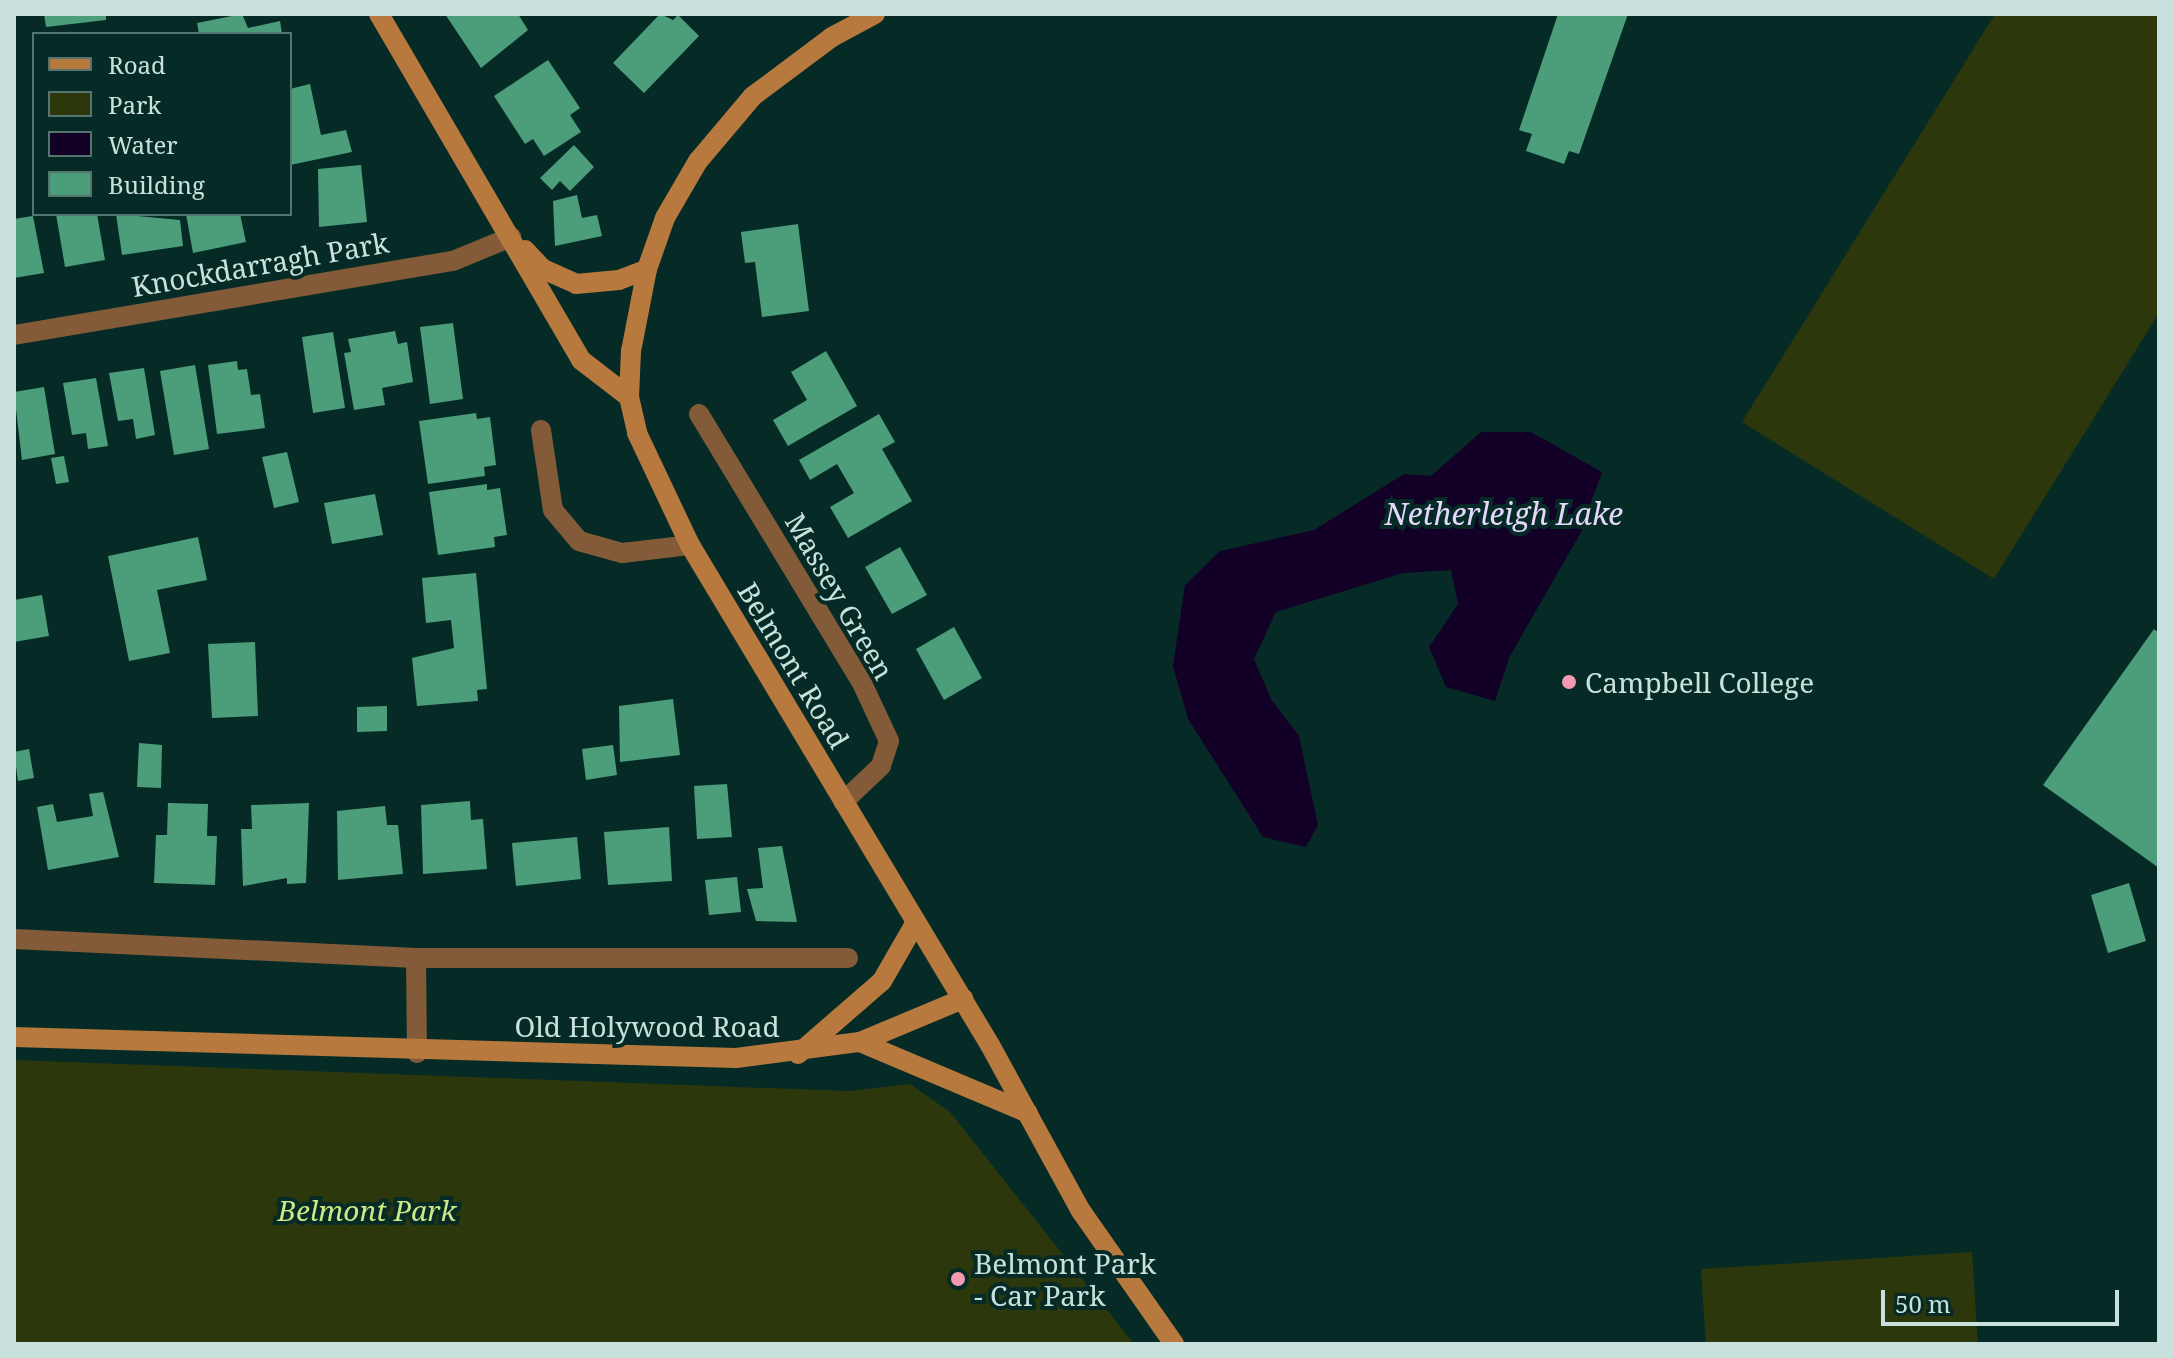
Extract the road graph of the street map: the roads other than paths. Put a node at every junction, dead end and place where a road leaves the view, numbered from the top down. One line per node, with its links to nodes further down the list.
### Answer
1 (379, 14): 3 (street)
2 (875, 14): 4 (street)
3 (511, 237): 4 (street); 5 (street, Knockdarragh Park); 6 (street)
4 (647, 269): 6 (street)
5 (14, 335)
6 (629, 397): 9 (street, Belmont Road)
7 (699, 414): 10 (street, Massey Green)
8 (541, 430): 9 (street)
9 (690, 545): 10 (street, Belmont Road)
10 (843, 802): 11 (street, Belmont Road)
11 (916, 922): 15 (street, Belmont Road); 19 (street)
12 (14, 939): 13 (street)
13 (416, 958): 14 (street); 18 (street)
14 (848, 958)
15 (963, 999): 17 (street, Old Holywood Road); 20 (street, Belmont Road)
16 (14, 1037): 18 (street, Old Holywood Road)
17 (860, 1042): 19 (street, Old Holywood Road); 20 (street)
18 (417, 1053): 19 (street, Old Holywood Road)
19 (798, 1054)
20 (1028, 1113): 21 (street, Belmont Road)
21 (1174, 1344)

